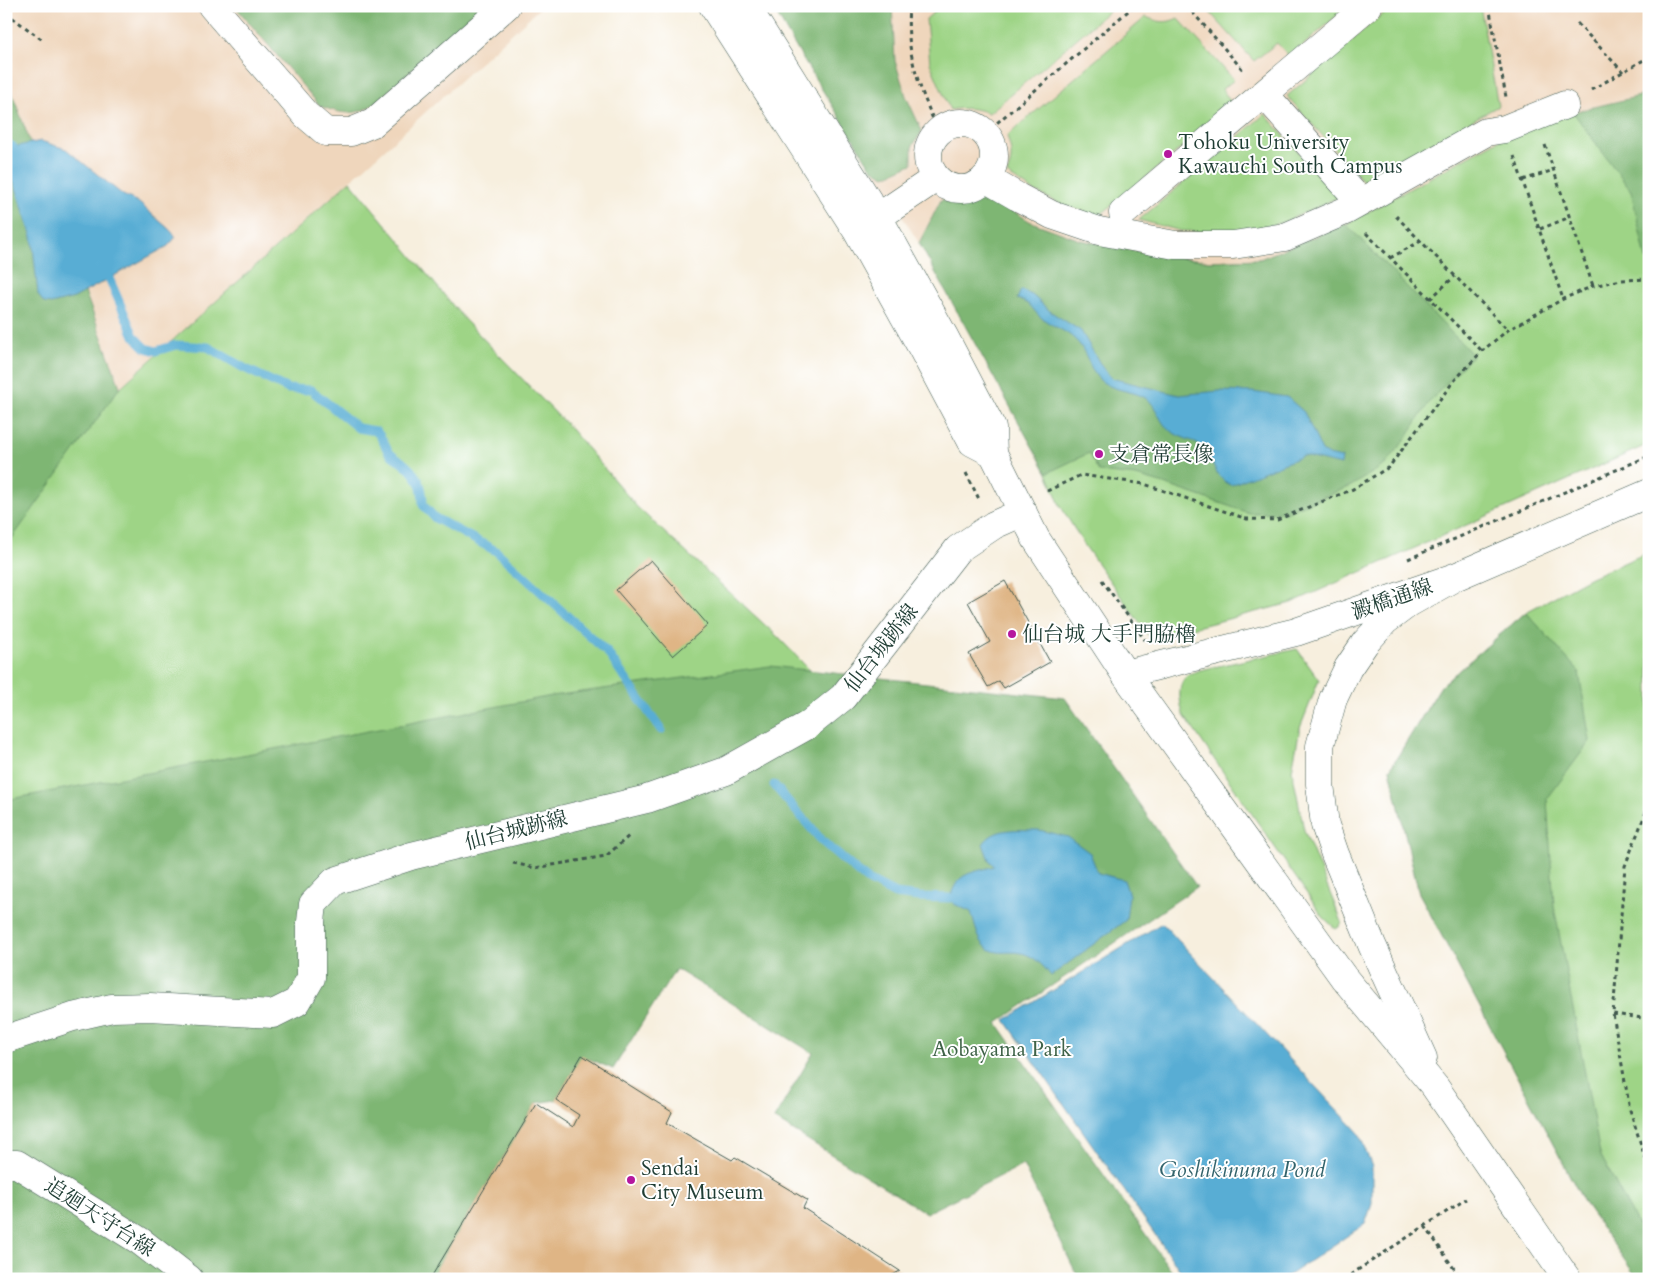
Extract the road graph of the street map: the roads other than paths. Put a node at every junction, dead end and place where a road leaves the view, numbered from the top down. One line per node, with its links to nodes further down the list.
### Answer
1 (212, 6): 2 (street)
2 (506, 6)
3 (713, 6): 13 (street)
4 (746, 6): 12 (street)
5 (1368, 6): 6 (street)
6 (1264, 94): 10 (street); 11 (street)
7 (1565, 105): 10 (street)
8 (936, 178): 9 (street); 9 (street); 12 (street)
9 (985, 178): 10 (street)
10 (1360, 202)
11 (1123, 213)
12 (878, 217): 13 (street)
13 (992, 453): 15 (street)
14 (1649, 493): 16 (street, 澱橋通線)
15 (1023, 512): 17 (street); 18 (street, 仙台城跡線)
16 (1455, 577): 17 (street, 澱橋通線); 19 (street)
17 (1125, 674): 19 (street)
18 (6, 1039)
19 (1435, 1087): 22 (street)
20 (6, 1164): 21 (street, 追廻天守台線)
21 (189, 1279)
22 (1567, 1279)

